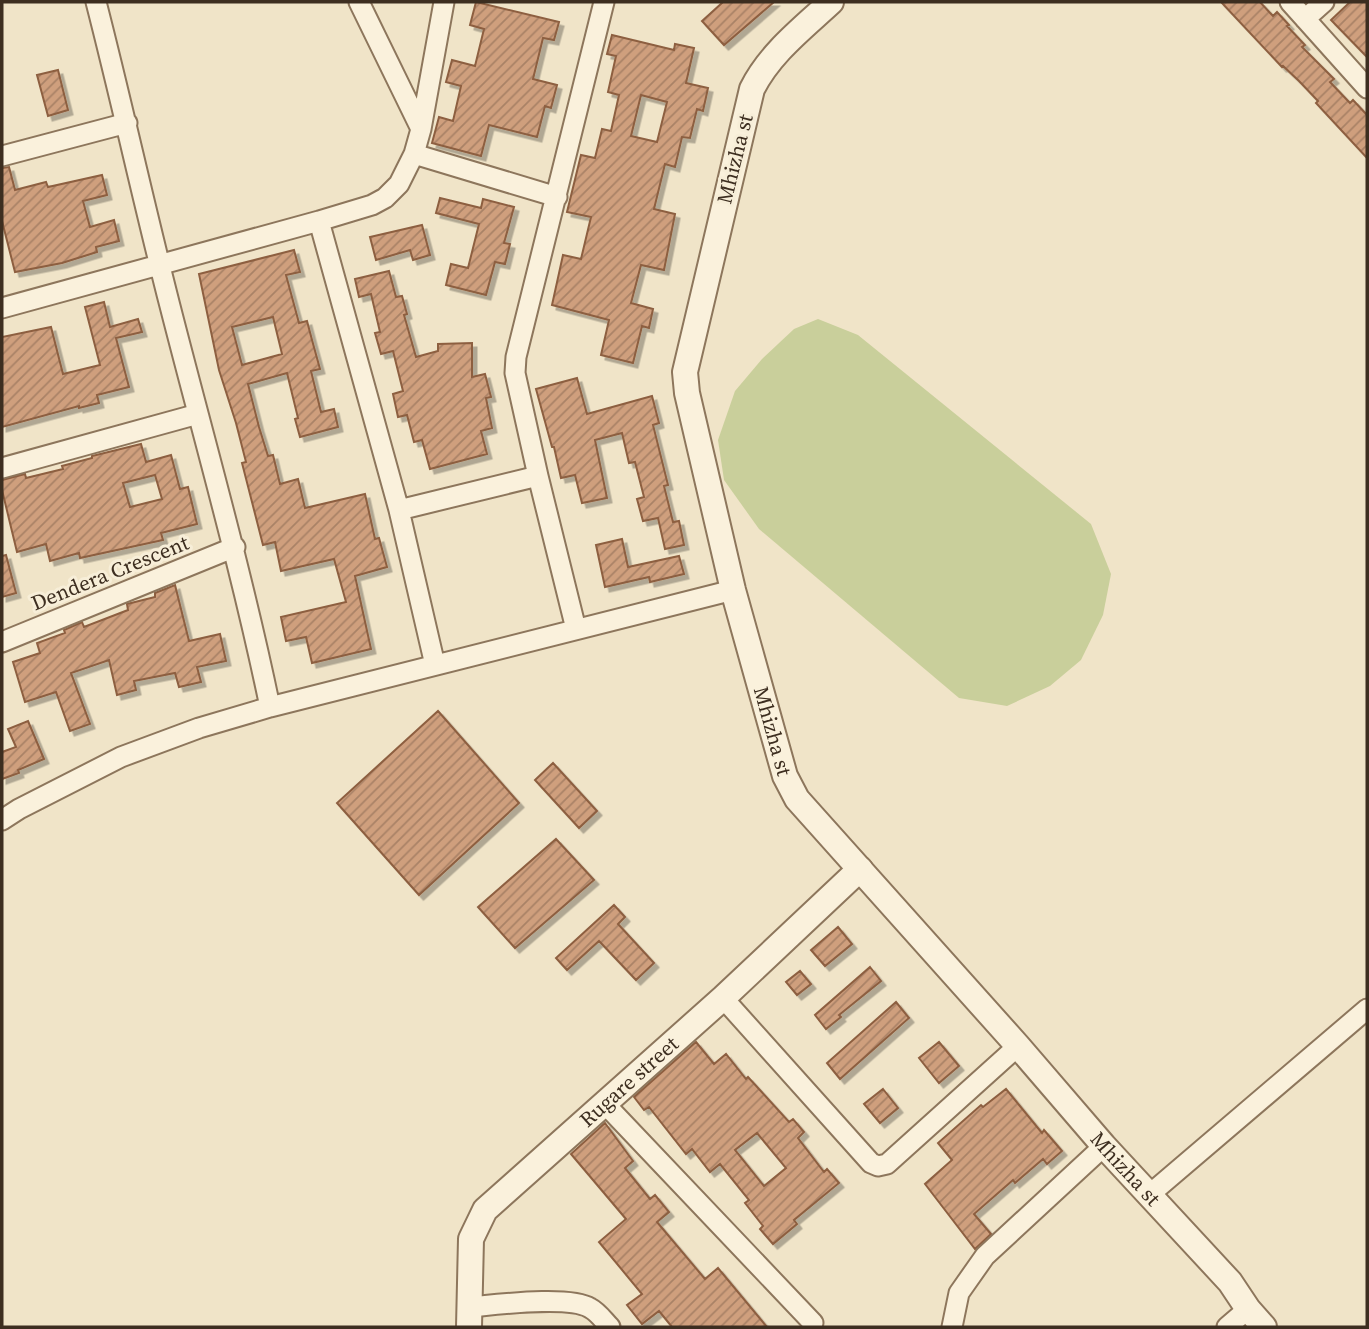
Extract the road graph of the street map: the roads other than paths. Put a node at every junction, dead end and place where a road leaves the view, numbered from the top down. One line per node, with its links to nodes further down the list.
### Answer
1 (96, 2): 10 (street)
2 (359, 2): 11 (street)
3 (444, 2): 11 (street)
4 (604, 2): 14 (street)
5 (831, 2): 23 (street, Mhizha st)
6 (1290, 2): 8 (street)
7 (1324, 2): 8 (street)
8 (1305, 19): 9 (street)
9 (1367, 88)
10 (127, 123): 13 (street); 16 (street)
11 (421, 129): 12 (street)
12 (414, 154): 14 (street); 15 (street)
13 (2, 156)
14 (557, 197): 20 (street)
15 (319, 221): 16 (street); 21 (street)
16 (160, 266): 17 (street); 18 (street)
17 (2, 308)
18 (198, 414): 19 (street); 22 (street)
19 (2, 468)
20 (538, 476): 21 (street); 24 (street)
21 (399, 510): 26 (street)
22 (235, 547): 25 (street, Dendera Crescent); 27 (street)
23 (733, 590): 24 (street); 29 (street, Mhizha st)
24 (576, 629): 26 (street)
25 (2, 642)
26 (435, 665): 27 (street)
27 (270, 707): 28 (street)
28 (2, 820)
29 (860, 869): 30 (street, Rugare street); 32 (street, Mhizha st)
30 (723, 998): 32 (street); 33 (street, Rugare street)
31 (1367, 1009): 35 (street)
32 (1018, 1046): 34 (street, Mhizha st)
33 (605, 1104): 37 (street, Rugare street); 38 (street)
34 (1104, 1146): 35 (street, Mhizha st); 40 (street)
35 (1149, 1195): 36 (street, Mhizha st)
36 (1248, 1309): 41 (street); 42 (street, Mhizha st)
37 (469, 1317): 39 (street)
38 (813, 1323)
39 (610, 1327)
40 (952, 1327)
41 (1227, 1327)
42 (1264, 1327)

